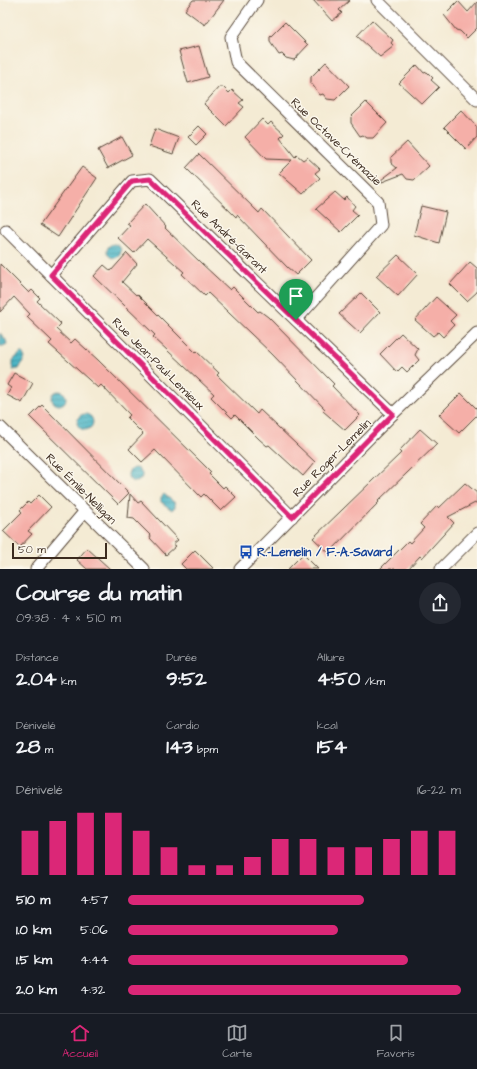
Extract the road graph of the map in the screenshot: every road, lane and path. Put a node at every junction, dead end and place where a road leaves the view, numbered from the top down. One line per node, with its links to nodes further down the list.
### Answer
1 (257, 0): 6 (street, Rue Octave-Crémazie)
2 (377, 0): 3 (street)
3 (477, 100)
4 (6, 230): 5 (street, Rue Jean-Paul-Lemieux)
5 (51, 275): 6 (street, Rue André-Garant); 11 (street, Rue Jean-Paul-Lemieux)
6 (296, 320): 8 (street, Rue André-Garant)
7 (477, 333): 8 (street, Rue Roger-Lemelin)
8 (393, 414): 11 (street, Rue Roger-Lemelin)
9 (0, 427): 10 (street, Rue Émile-Nelligan)
10 (85, 511): 14 (street); 15 (street, Rue Émile-Nelligan)
11 (292, 517): 13 (street, Rue Roger-Lemelin)
12 (477, 533): 16 (street)
13 (243, 568)
14 (36, 569)
15 (144, 569)
16 (441, 569)

